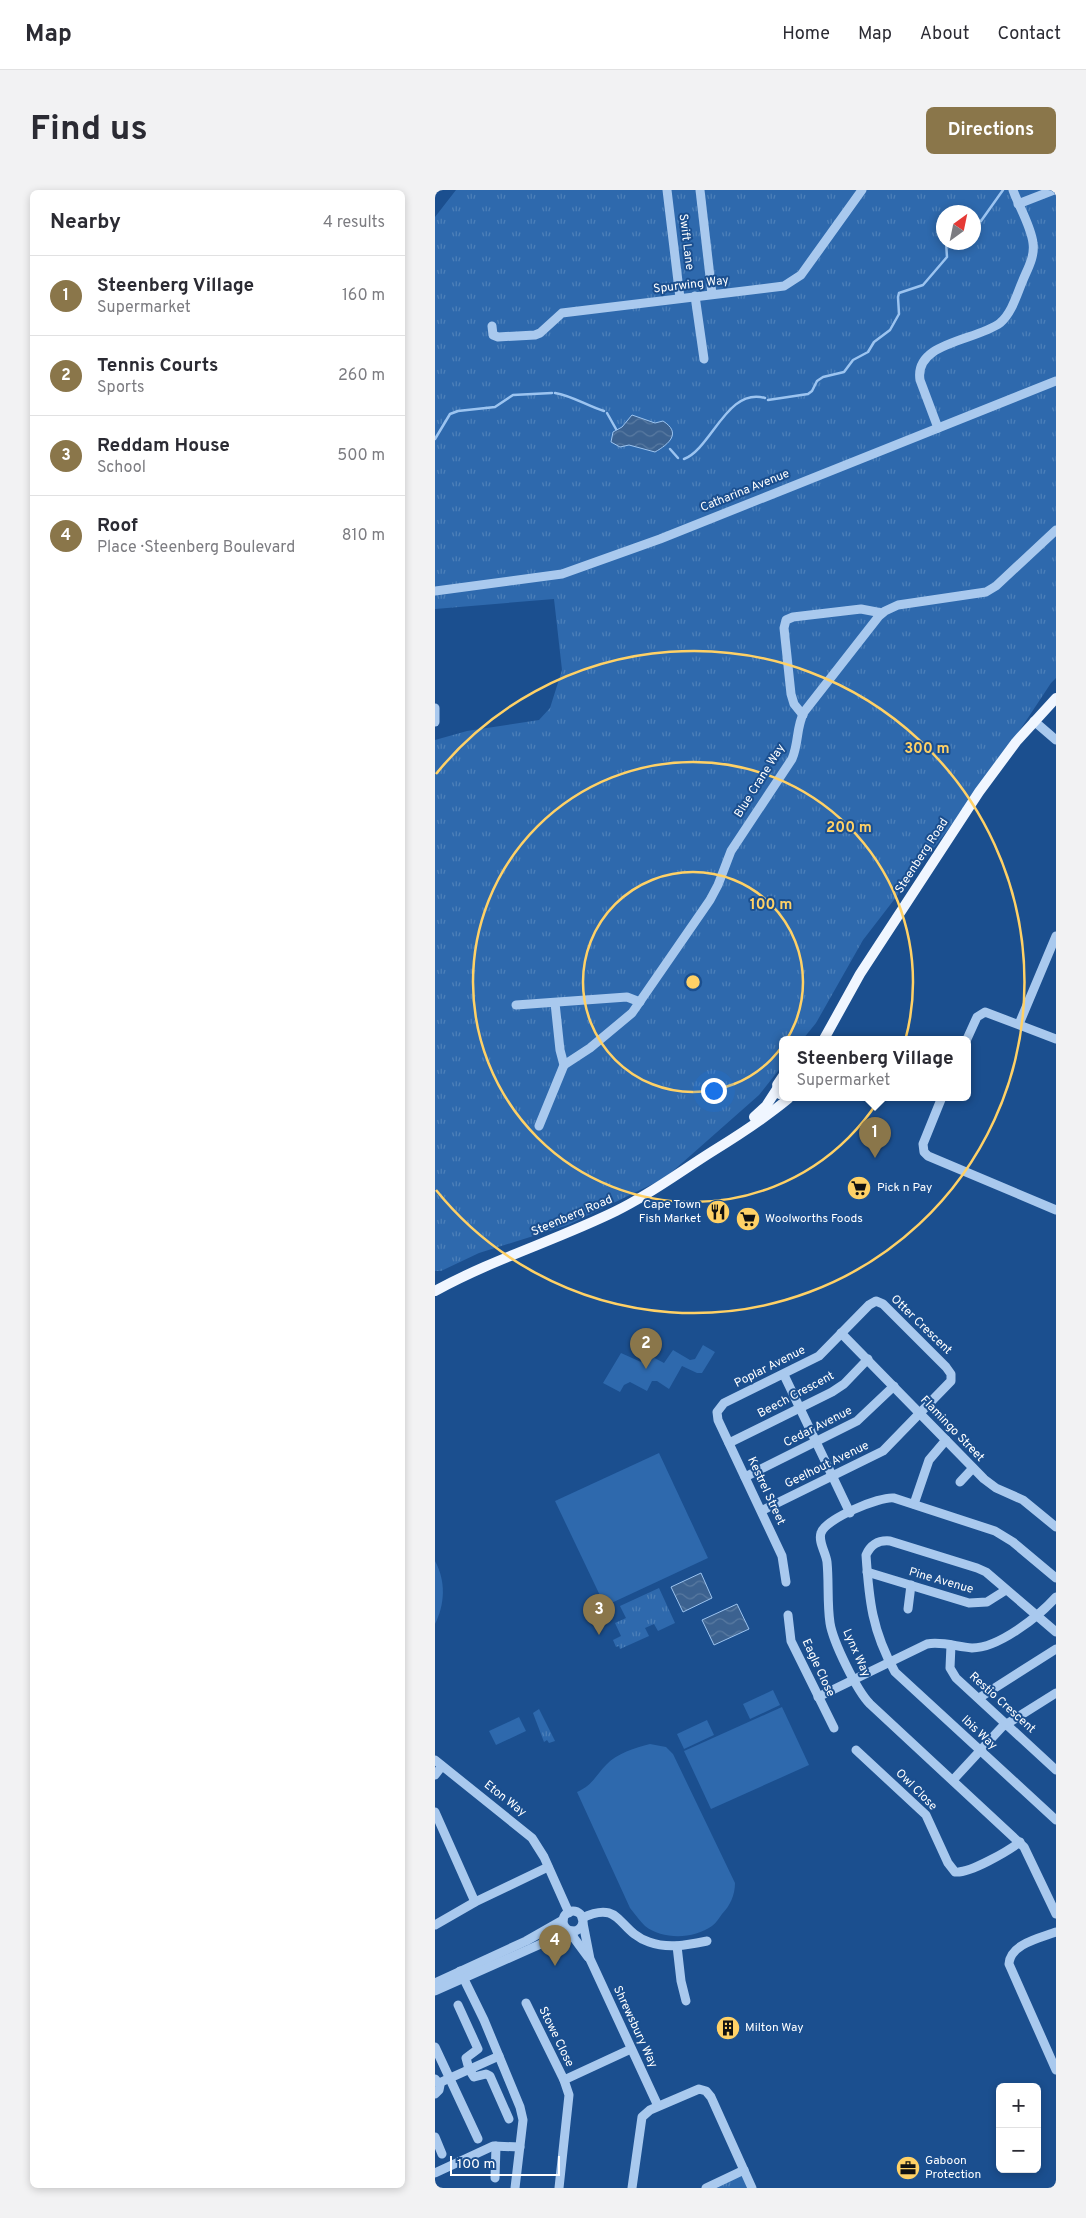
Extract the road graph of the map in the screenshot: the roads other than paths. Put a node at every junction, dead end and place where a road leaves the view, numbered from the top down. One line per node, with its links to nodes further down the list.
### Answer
1 (667, 190): 9 (street, Swift Lane)
2 (700, 190): 7 (street)
3 (862, 190): 7 (street, Spurwing Way)
4 (1013, 190): 6 (street)
5 (1054, 190): 6 (street)
6 (1018, 204): 13 (street)
7 (711, 294): 8 (street, Spurwing Way)
8 (695, 296): 9 (street, Spurwing Way); 11 (street)
9 (680, 298): 10 (street, Spurwing Way)
10 (491, 326)
11 (704, 359)
12 (1056, 382): 13 (street, Catharina Avenue)
13 (938, 428): 15 (street, Catharina Avenue)
14 (1056, 530): 16 (street, Blue Crane Way)
15 (435, 591)
16 (882, 614): 19 (street, Blue Crane Way); 19 (street)
17 (1056, 698): 20 (main road, Steenberg Road)
18 (435, 708): 21 (street)
19 (803, 715): 24 (street, Blue Crane Way)
20 (1034, 721): 22 (street); 28 (main road, Steenberg Road)
21 (435, 722)
22 (1056, 740)
23 (1056, 936): 27 (street)
24 (640, 1002): 25 (street); 31 (street, Blue Crane Way)
25 (555, 1003): 26 (street); 31 (street)
26 (516, 1005)
27 (1019, 1024): 29 (street); 30 (street)
28 (826, 1036)
29 (968, 1036)
30 (1056, 1039)
31 (564, 1065): 35 (street)
32 (779, 1100): 36 (main road, Steenberg Road)
33 (782, 1101): 36 (main road, Steenberg Road)
34 (940, 1101): 37 (street)
35 (539, 1126)
36 (713, 1151): 38 (main road, Steenberg Road)
37 (1056, 1210)
38 (435, 1291)
39 (876, 1302): 40 (street, Poplar Avenue); 46 (street, Otter Crescent)
40 (841, 1333): 41 (street, Flamingo Street); 42 (street, Poplar Avenue)
41 (868, 1360): 43 (street, Flamingo Street); 44 (street, Beech Crescent)
42 (785, 1375): 44 (street); 45 (street, Poplar Avenue)
43 (894, 1386): 46 (street, Flamingo Street); 48 (street, Cedar Avenue)
44 (801, 1408): 48 (street); 49 (street, Beech Crescent)
45 (717, 1412): 49 (street, Kestrel Street)
46 (920, 1414): 47 (street, Flamingo Street); 51 (street, Geelhout Avenue)
47 (946, 1440): 50 (street, Flamingo Street); 54 (street)
48 (816, 1442): 51 (street); 52 (street, Cedar Avenue)
49 (729, 1443): 52 (street, Kestrel Street)
50 (973, 1468): 53 (street); 57 (street, Flamingo Street)
51 (833, 1476): 55 (street, Geelhout Avenue); 56 (street)
52 (745, 1477): 55 (street, Kestrel Street)
53 (960, 1482)
54 (914, 1504): 56 (street, Lynx Way); 59 (street, Lynx Way)
55 (761, 1511): 60 (street, Kestrel Street)
56 (850, 1513): 71 (street, Lynx Way)
57 (1056, 1527)
58 (867, 1572): 61 (street, Pine Avenue); 62 (street, Ibis Way); 70 (street, Ibis Way)
59 (1056, 1578)
60 (786, 1582)
61 (911, 1585): 62 (street, Pine Avenue); 64 (street)
62 (1006, 1590): 66 (street, Ibis Way)
63 (1056, 1597): 66 (street)
64 (908, 1609)
65 (788, 1615): 73 (street, Eagle Close)
66 (1037, 1615): 67 (street); 68 (street)
67 (1056, 1632)
68 (951, 1645): 70 (street); 74 (street, Restio Crescent)
69 (1056, 1649): 74 (street)
70 (889, 1662): 71 (street); 78 (street, Ibis Way)
71 (854, 1679): 73 (street); 82 (street, Lynx Way)
72 (1056, 1693): 75 (street)
73 (818, 1697): 76 (street, Eagle Close)
74 (979, 1698): 75 (street, Restio Crescent)
75 (1007, 1723): 78 (street); 80 (street, Restio Crescent)
76 (834, 1728)
77 (856, 1750): 85 (street, Owl Close)
78 (980, 1750): 82 (street); 84 (street, Ibis Way)
79 (439, 1763): 81 (street); 86 (street, Eton Way)
80 (1056, 1770)
81 (435, 1775)
82 (953, 1780): 85 (street, Lynx Way)
83 (435, 1812): 87 (street)
84 (1056, 1820)
85 (1020, 1842): 88 (street, Lynx Way)
86 (548, 1867): 87 (street); 89 (street, Eton Way)
87 (475, 1902): 91 (street)
88 (1056, 1914)
89 (566, 1916): 90 (street); 92 (street); 94 (street)
90 (582, 1921): 92 (street); 96 (street); 97 (street)
91 (435, 1925)
92 (571, 1931): 94 (street); 97 (street)
93 (1056, 1932): 108 (street)
94 (542, 1938): 98 (street)
95 (707, 1941): 96 (street)
96 (677, 1946): 101 (street)
97 (590, 1959): 105 (street, Shrewsbury Way)
98 (462, 1974): 99 (street); 100 (street); 106 (street)
99 (435, 1983)
100 (435, 1991)
101 (686, 2001)
102 (526, 2003): 110 (street, Stowe Close)
103 (458, 2005): 107 (street)
104 (435, 2047): 109 (street)
105 (631, 2049): 110 (street); 113 (street, Shrewsbury Way)
106 (499, 2056): 107 (street); 118 (street)
107 (469, 2069): 109 (street); 114 (street)
108 (1056, 2070)
109 (449, 2078): 111 (street); 116 (street)
110 (564, 2080): 124 (street, Stowe Close)
111 (437, 2081): 112 (street)
112 (435, 2094)
113 (658, 2106): 120 (street); 125 (street)
114 (509, 2119)
115 (435, 2137): 119 (street)
116 (478, 2138)
117 (496, 2146): 118 (street); 121 (street); 122 (street)
118 (520, 2147): 123 (street)
119 (443, 2154)
120 (744, 2170): 126 (street); 127 (street)
121 (435, 2173)
122 (495, 2178)
123 (515, 2188)
124 (559, 2188)
125 (632, 2188)
126 (706, 2188)
127 (752, 2188)

